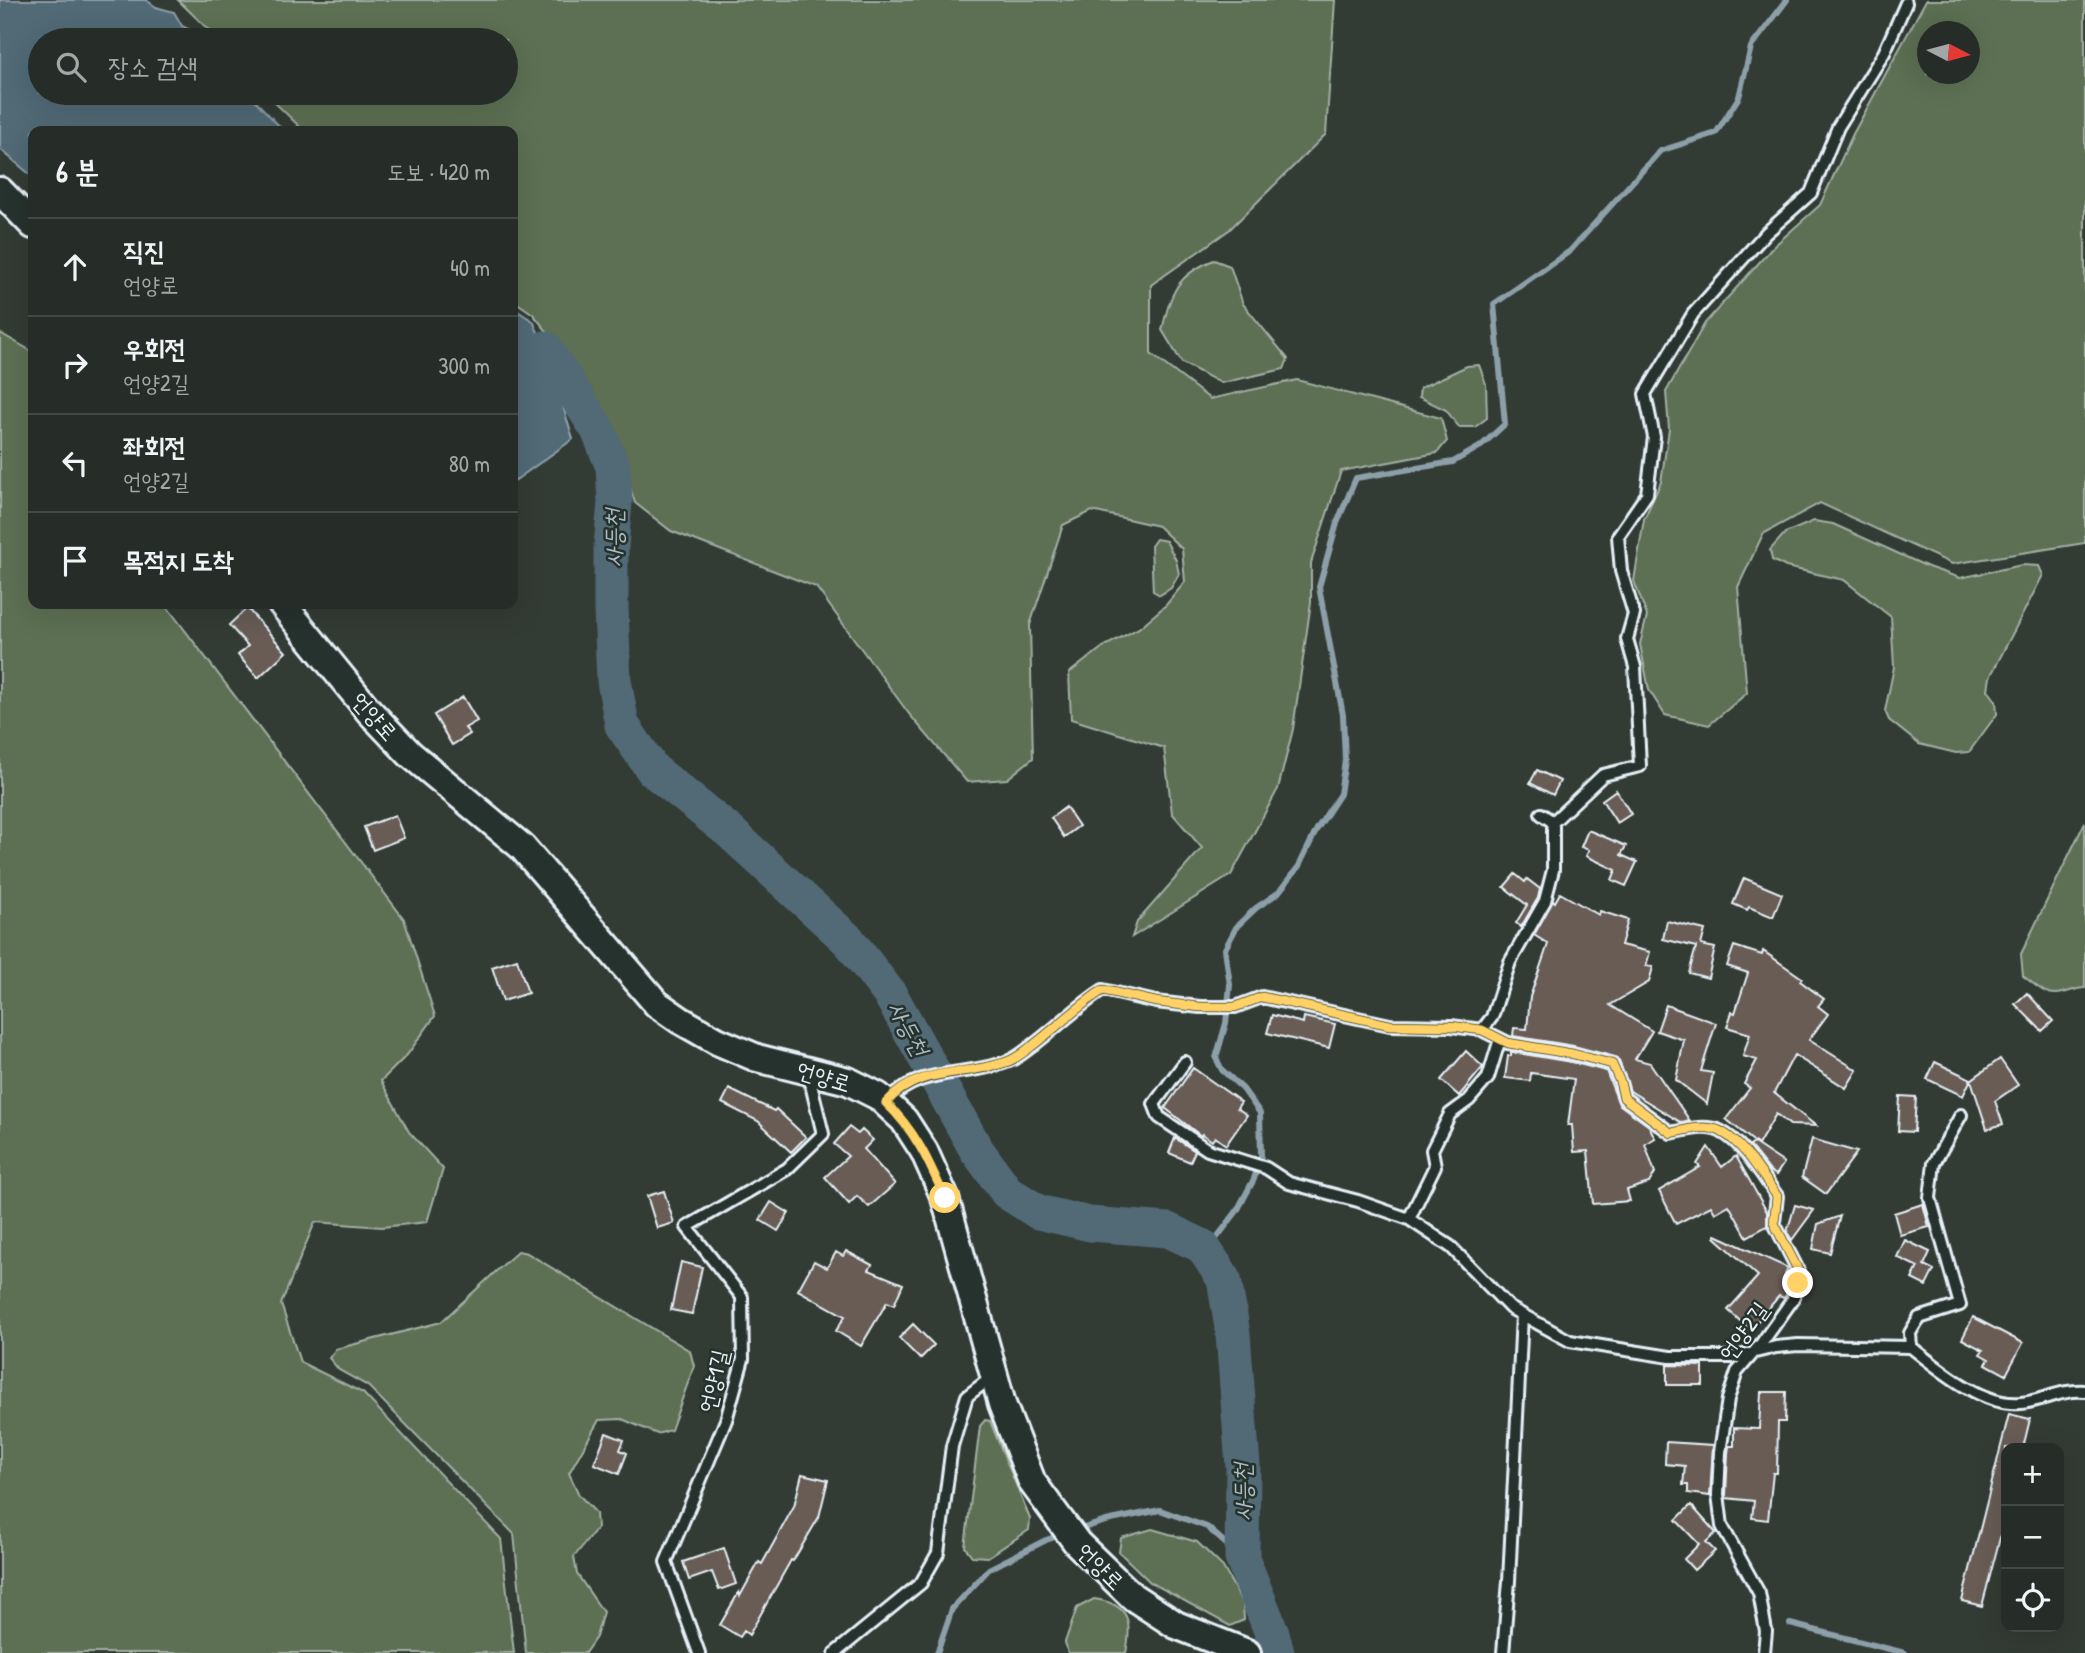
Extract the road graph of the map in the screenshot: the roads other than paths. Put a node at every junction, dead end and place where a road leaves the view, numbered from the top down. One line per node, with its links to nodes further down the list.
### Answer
1 (1906, 3): 6 (lane)
2 (0, 191): 3 (street)
3 (28, 220)
4 (286, 609): 10 (street, 언양로)
5 (1541, 814): 6 (lane)
6 (1553, 822): 7 (lane)
7 (1482, 1030): 8 (lane, 언양2길); 11 (lane, 언양2길)
8 (1500, 1040): 13 (lane); 16 (lane, 언양2길)
9 (1185, 1062): 13 (lane)
10 (807, 1069): 11 (street, 언양로); 19 (lane, 언양1길)
11 (886, 1103): 17 (street, 언양로)
12 (1961, 1115): 15 (lane)
13 (1409, 1219): 14 (lane)
14 (1522, 1315): 16 (lane); 22 (lane)
15 (1911, 1347): 16 (lane); 18 (lane)
16 (1755, 1351): 23 (lane, 언양2길)
17 (994, 1375): 20 (lane); 21 (street, 언양로)
18 (2085, 1391)
19 (699, 1653)
20 (835, 1653)
21 (1247, 1653)
22 (1503, 1653)
23 (1764, 1653)

